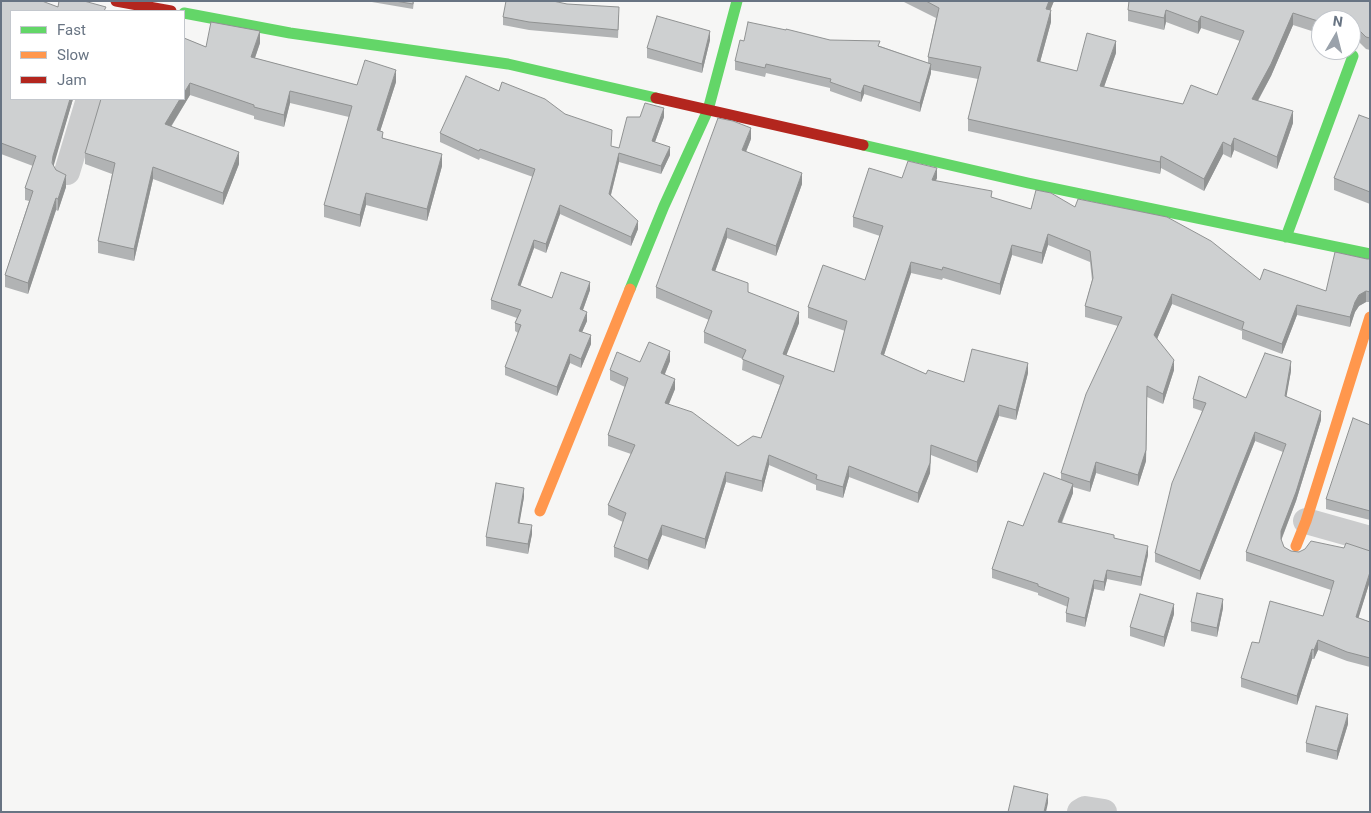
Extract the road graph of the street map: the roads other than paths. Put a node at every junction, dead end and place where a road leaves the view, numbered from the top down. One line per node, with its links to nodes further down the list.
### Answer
1 (117, 1): 3 (main road)
2 (738, 1): 7 (main road)
3 (166, 10)
4 (185, 14): 7 (main road)
5 (1352, 60): 9 (main road)
6 (89, 100): 8 (street)
7 (708, 110): 9 (main road); 12 (main road)
8 (67, 172)
9 (1286, 237): 10 (main road)
10 (1370, 254)
11 (1370, 317): 13 (main road)
12 (540, 511)
13 (1306, 521): 14 (street); 15 (main road)
14 (1370, 539)
15 (1296, 546)
16 (1080, 812): 17 (street)
17 (1104, 812)

